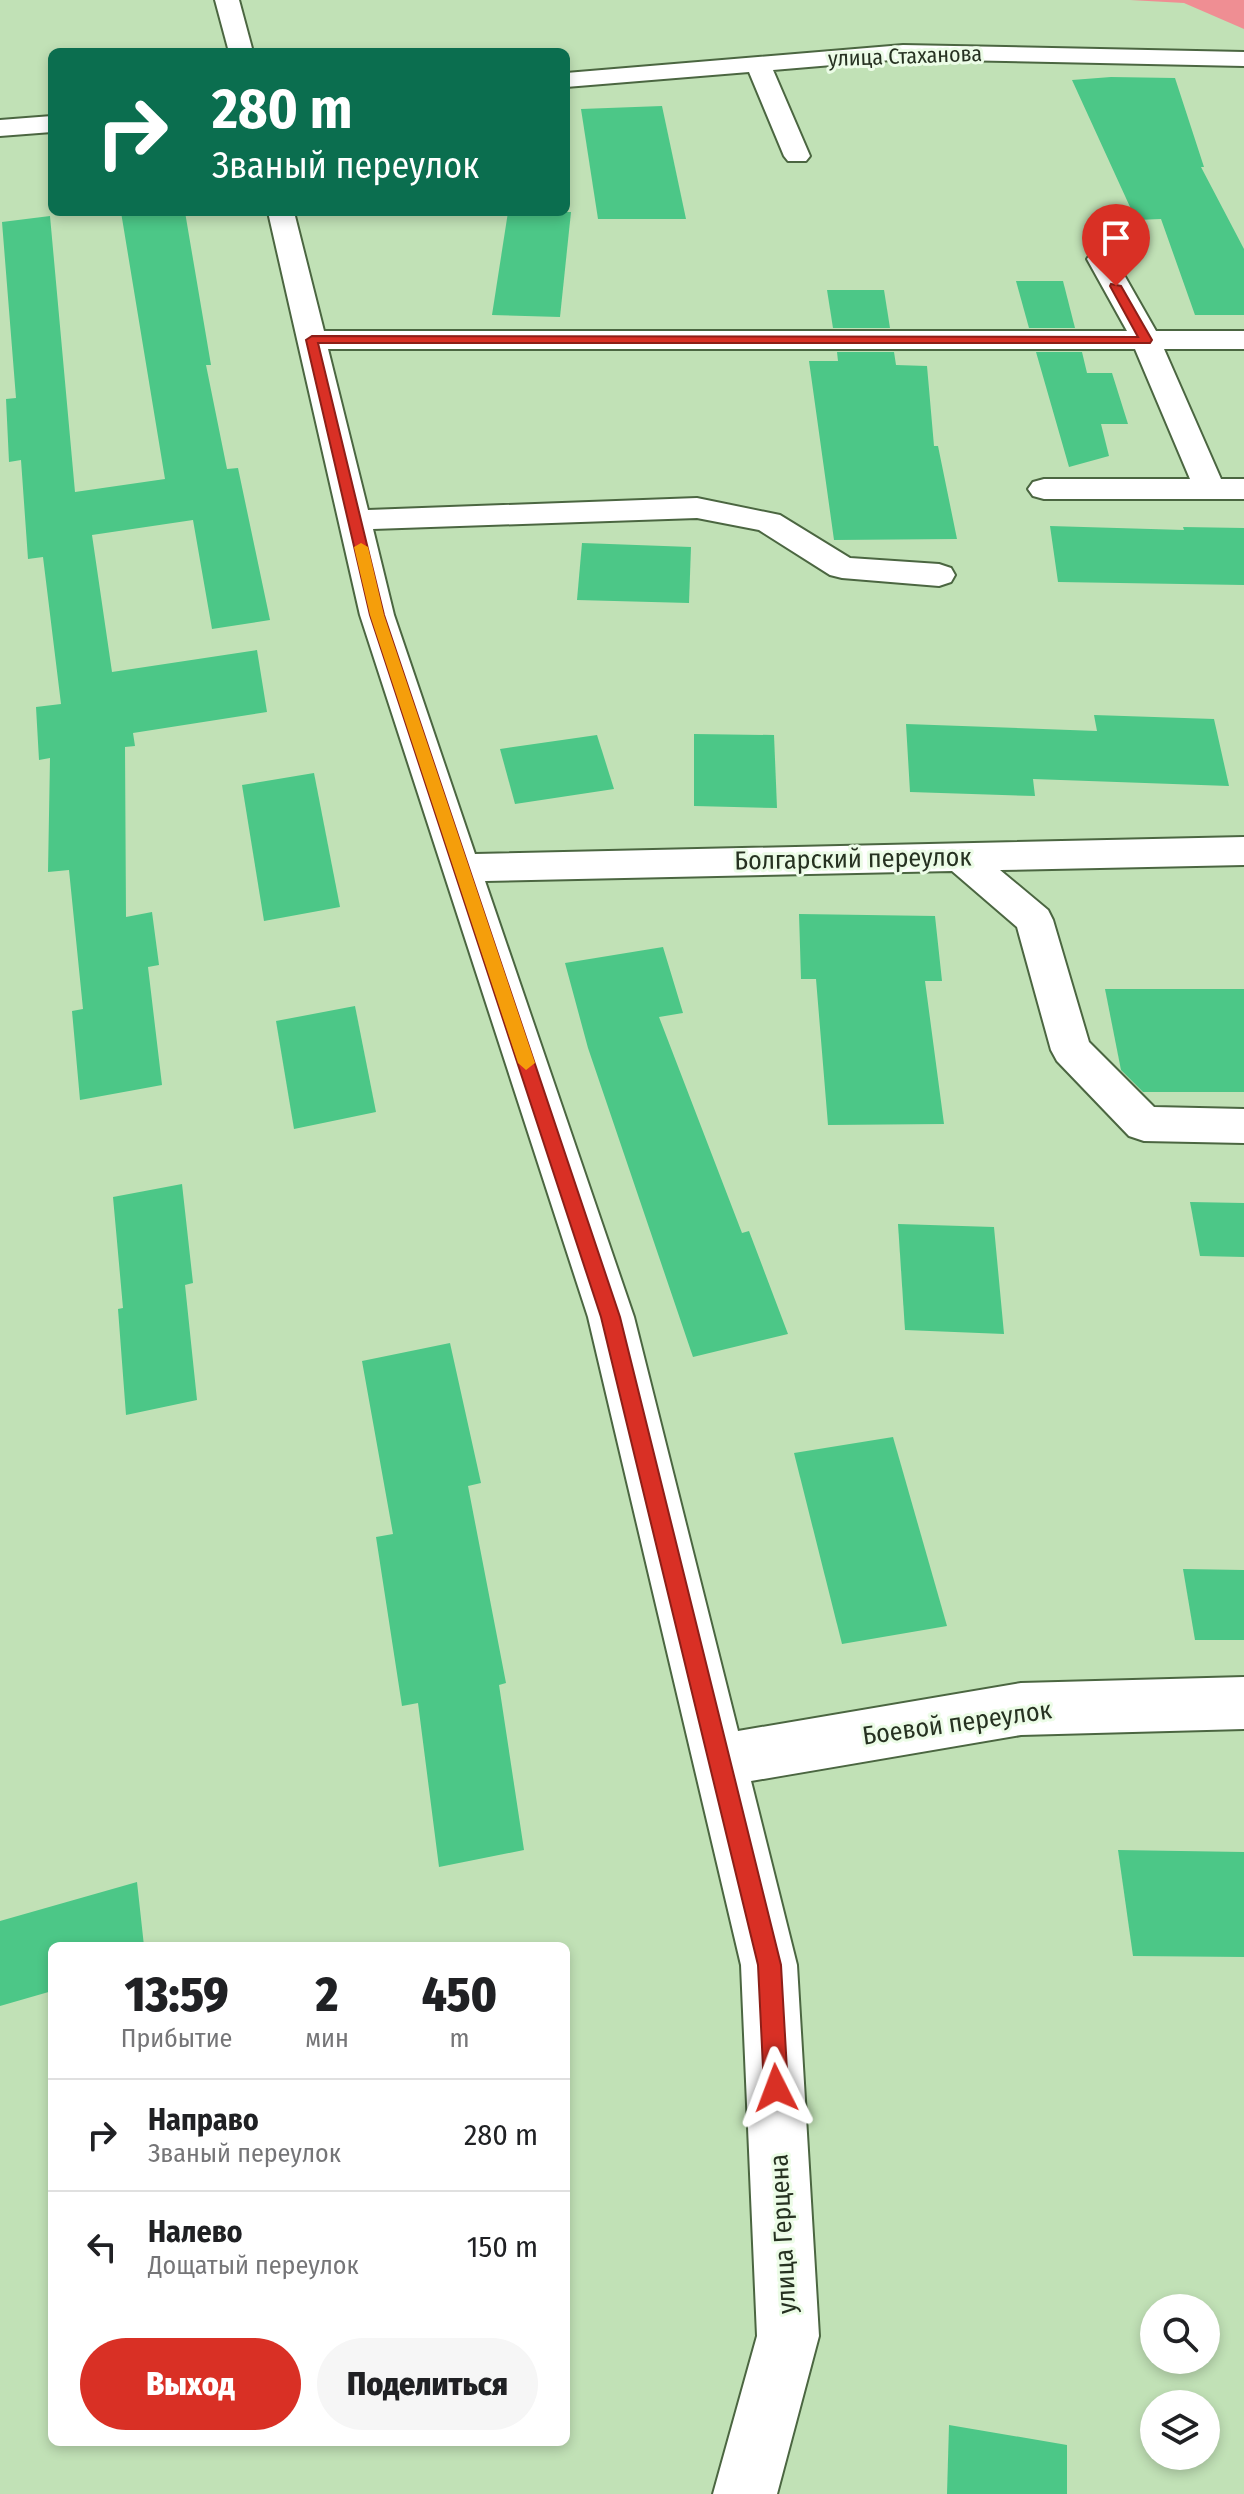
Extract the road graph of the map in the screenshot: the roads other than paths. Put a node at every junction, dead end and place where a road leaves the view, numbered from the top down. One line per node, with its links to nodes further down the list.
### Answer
1 (227, 0): 2 (street)
2 (240, 48)
3 (1244, 59): 4 (street, улица Стаханова)
4 (758, 64): 5 (street, улица Стаханова); 8 (street)
5 (570, 80)
6 (48, 124): 7 (street)
7 (0, 128)
8 (797, 156)
9 (282, 216): 11 (street, улица Герцена)
10 (1101, 259): 12 (street)
11 (312, 340): 12 (street); 17 (street, улица Герцена)
12 (1146, 340): 13 (street); 15 (street)
13 (1244, 340)
14 (1044, 489): 15 (street)
15 (1210, 489): 16 (street)
16 (1244, 489)
17 (354, 520): 18 (street); 21 (street, улица Герцена)
18 (939, 575)
19 (1244, 851): 20 (street, Болгарский переулок)
20 (960, 857): 21 (street, Болгарский переулок); 22 (street)
21 (462, 868): 24 (street, улица Герцена)
22 (1244, 1126)
23 (1244, 1703): 24 (street, Боевой переулок)
24 (719, 1760): 25 (street, улица Герцена)
25 (745, 2494)

